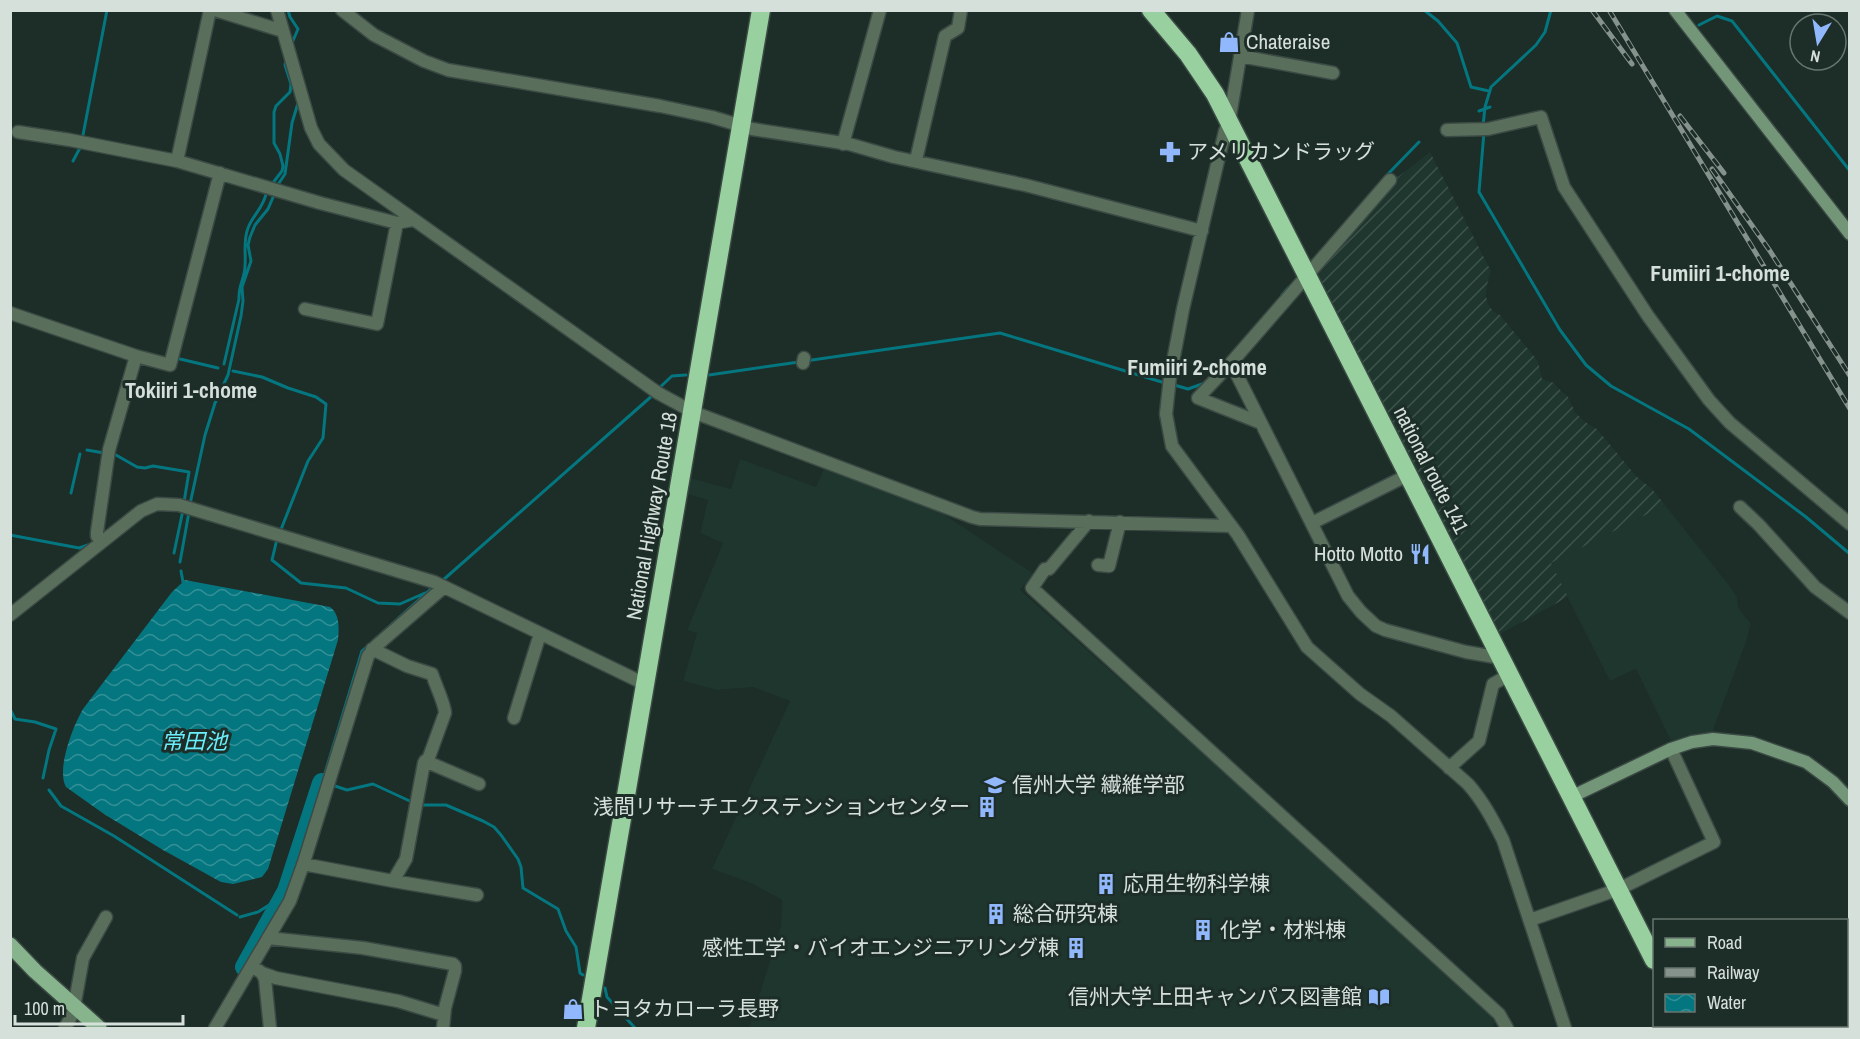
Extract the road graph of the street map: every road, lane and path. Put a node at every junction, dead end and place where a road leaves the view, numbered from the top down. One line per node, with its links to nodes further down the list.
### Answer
1 (210, 10): 19 (street)
2 (215, 10): 11 (street)
3 (277, 10): 11 (street)
4 (342, 10): 15 (street)
5 (761, 10): 15 (highway, National Highway Route 18)
6 (880, 10): 18 (street)
7 (961, 10): 20 (street)
8 (1151, 10): 14 (highway, national route 141)
9 (1248, 10): 12 (street)
10 (1675, 10): 26 (street)
11 (283, 31): 23 (street)
12 (1240, 56): 13 (street); 14 (street)
13 (1333, 73)
14 (1229, 122): 25 (street); 27 (highway, national route 141)
15 (741, 126): 18 (street); 32 (highway, National Highway Route 18)
16 (1447, 130): 39 (street)
17 (18, 132): 19 (street)
18 (843, 144): 20 (street)
19 (177, 160): 21 (street)
20 (916, 160): 25 (street)
21 (220, 173): 24 (street); 30 (street)
22 (1390, 180): 27 (street)
23 (412, 220): 24 (street); 32 (street)
24 (397, 223): 28 (street)
25 (1202, 231): 40 (street)
26 (1850, 234)
27 (1308, 276): 31 (street); 34 (highway, national route 141)
28 (305, 309)
29 (10, 313): 30 (street)
30 (136, 356): 41 (street)
31 (1231, 363): 33 (street); 33 (street)
32 (693, 412): 36 (street); 50 (highway, National Highway Route 18)
33 (1261, 423): 38 (street)
34 (1408, 475): 38 (street); 48 (highway, national route 141)
35 (1740, 507): 44 (street)
36 (1089, 521): 37 (street); 76 (street)
37 (1120, 522): 40 (street); 42 (street)
38 (1312, 523): 48 (street)
39 (1850, 524)
40 (1230, 526): 54 (street)
41 (101, 542): 43 (street); 45 (street)
42 (1098, 565)
43 (440, 585): 46 (street); 47 (street)
44 (1850, 613)
45 (10, 615)
46 (540, 634): 50 (street); 51 (street)
47 (372, 649): 53 (street); 58 (street)
48 (1501, 658): 49 (highway, national route 141)
49 (1509, 675): 54 (street); 56 (highway, national route 141)
50 (645, 684): 75 (highway, National Highway Route 18)
51 (514, 718)
52 (1671, 749): 56 (street); 57 (street); 60 (street)
53 (425, 761): 55 (street); 59 (street)
54 (1449, 768): 63 (street)
55 (479, 784)
56 (1573, 796): 60 (highway, national route 141)
57 (1850, 800)
58 (303, 864): 59 (street); 64 (street)
59 (393, 881): 61 (street)
60 (1619, 889): 63 (street); 66 (highway, national route 141)
61 (477, 895)
62 (106, 917): 68 (street)
63 (1530, 920): 77 (street)
64 (268, 938): 67 (street); 69 (street)
65 (10, 945): 68 (main road)
66 (1653, 958)
67 (257, 970): 69 (street); 72 (street); 73 (street)
68 (74, 1007): 70 (street); 71 (main road)
69 (444, 1015): 74 (street)
70 (65, 1029)
71 (99, 1029)
72 (216, 1029)
73 (270, 1029)
74 (443, 1029)
75 (586, 1029)
76 (1507, 1029)
77 (1565, 1029)

